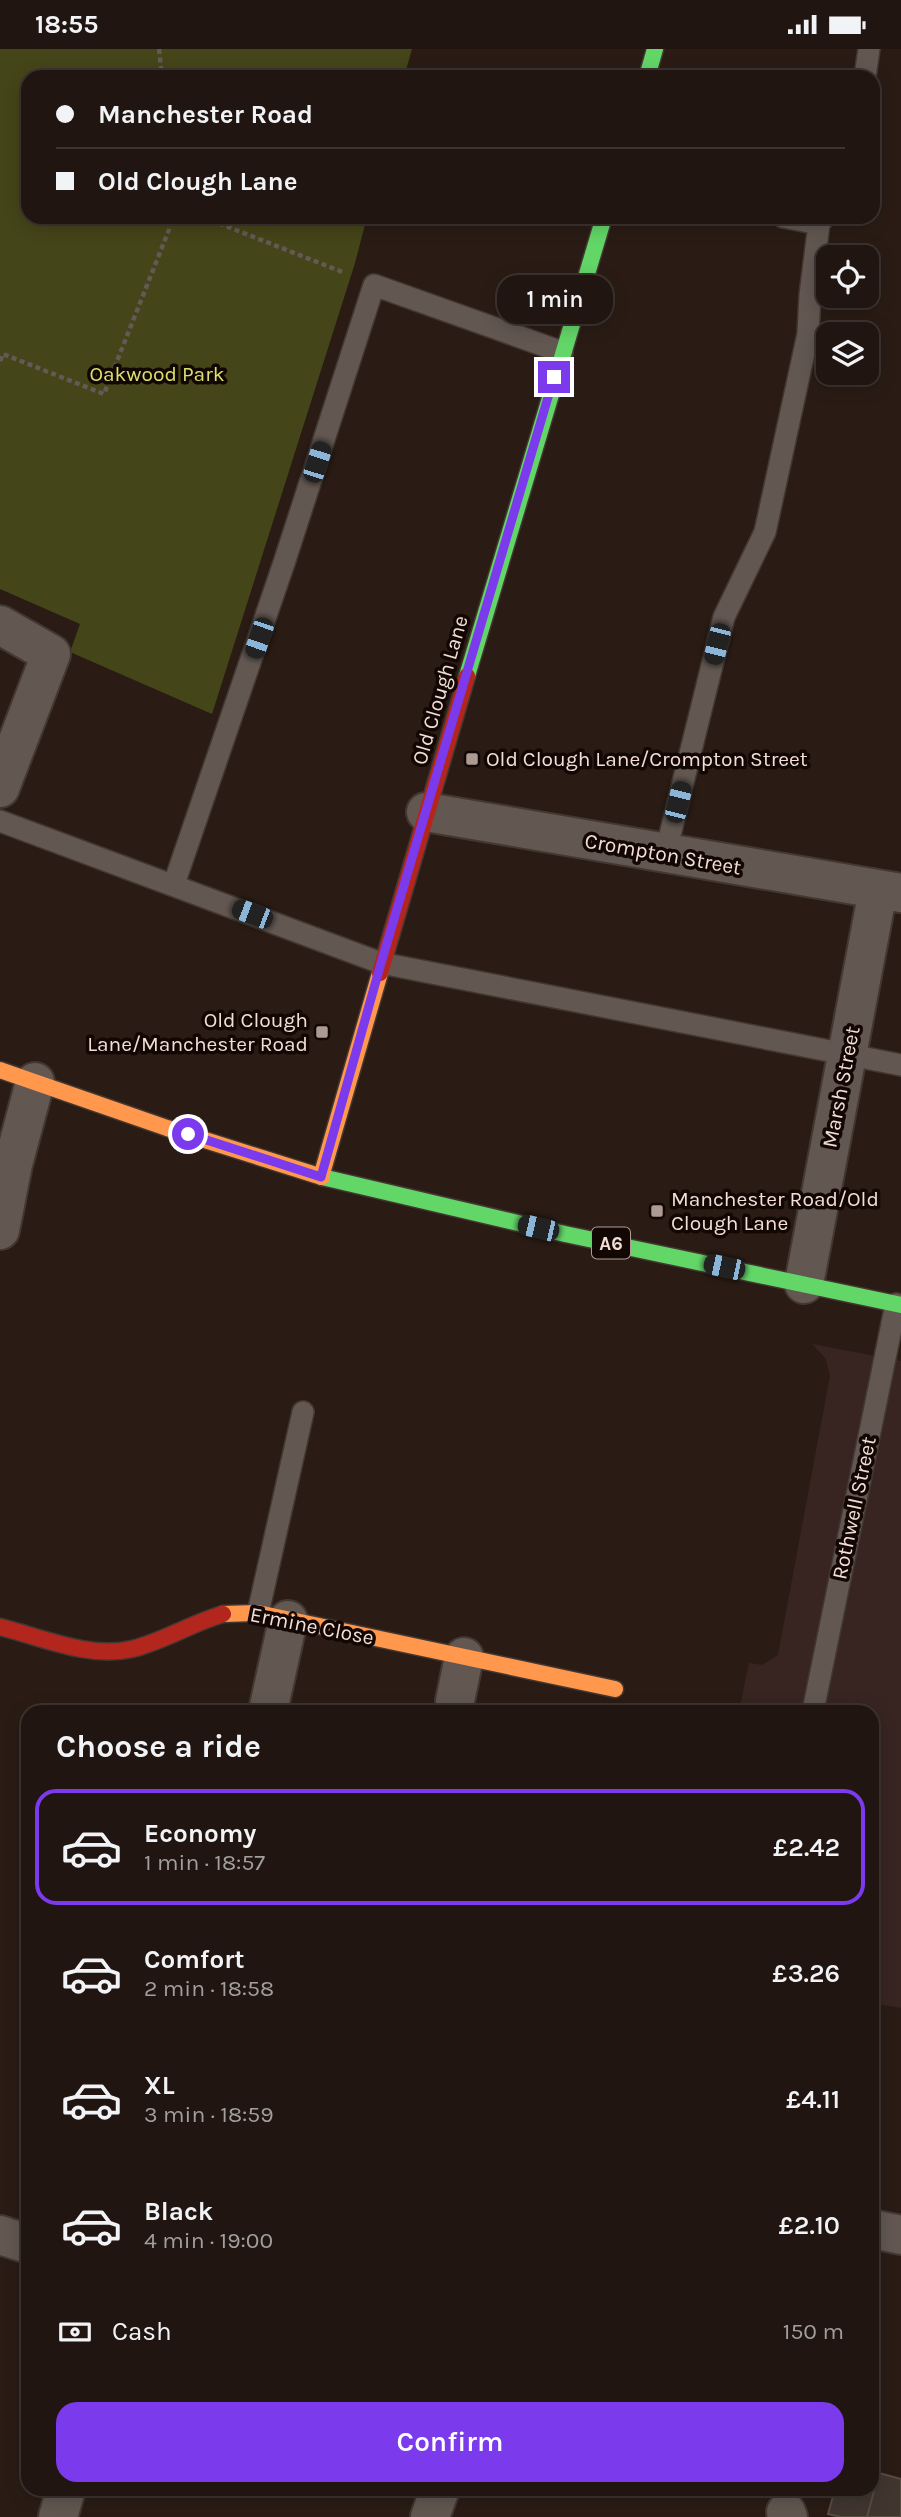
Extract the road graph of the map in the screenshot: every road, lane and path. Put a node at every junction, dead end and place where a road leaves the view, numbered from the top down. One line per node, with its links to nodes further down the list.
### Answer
1 (159, 49): 4 (path)
2 (655, 49): 5 (street)
3 (869, 49): 6 (lane)
4 (161, 70)
5 (649, 70)
6 (866, 70)
7 (171, 224): 13 (path)
8 (221, 224): 11 (path)
9 (602, 224): 12 (street, Old Clough Lane)
10 (821, 224): 18 (lane)
11 (374, 285): 12 (lane); 19 (lane)
12 (562, 352): 16 (street, Old Clough Lane)
13 (0, 361)
14 (0, 625): 15 (street)
15 (0, 788)
16 (426, 812): 18 (street, Crompton Street); 21 (street, Old Clough Lane)
17 (0, 821): 19 (lane)
18 (666, 855): 20 (street, Crompton Street)
19 (174, 884): 21 (lane)
20 (889, 892): 22 (street, Marsh Street)
21 (381, 963): 22 (lane); 25 (street, Old Clough Lane)
22 (847, 1054): 23 (lane); 27 (street, Marsh Street)
23 (901, 1065)
24 (18, 1076): 25 (street, A6); 26 (street)
25 (321, 1177): 27 (street, A6)
26 (0, 1230)
27 (804, 1284): 28 (street, A6)
28 (899, 1305): 36 (lane, Rothwell Street)
29 (303, 1412): 30 (lane)
30 (273, 1616): 31 (street, Ermine Close); 32 (street, Ermine Close); 35 (street)
31 (0, 1627)
32 (464, 1657): 33 (street, Ermine Close); 34 (street)
33 (615, 1689)
34 (455, 1701)
35 (268, 1705)
36 (814, 1705)
37 (879, 2230): 39 (street)
38 (0, 2235): 40 (street)
39 (901, 2235)
40 (21, 2242)
41 (64, 2496): 43 (street)
42 (438, 2496): 44 (street)
43 (58, 2517)
44 (430, 2517)

